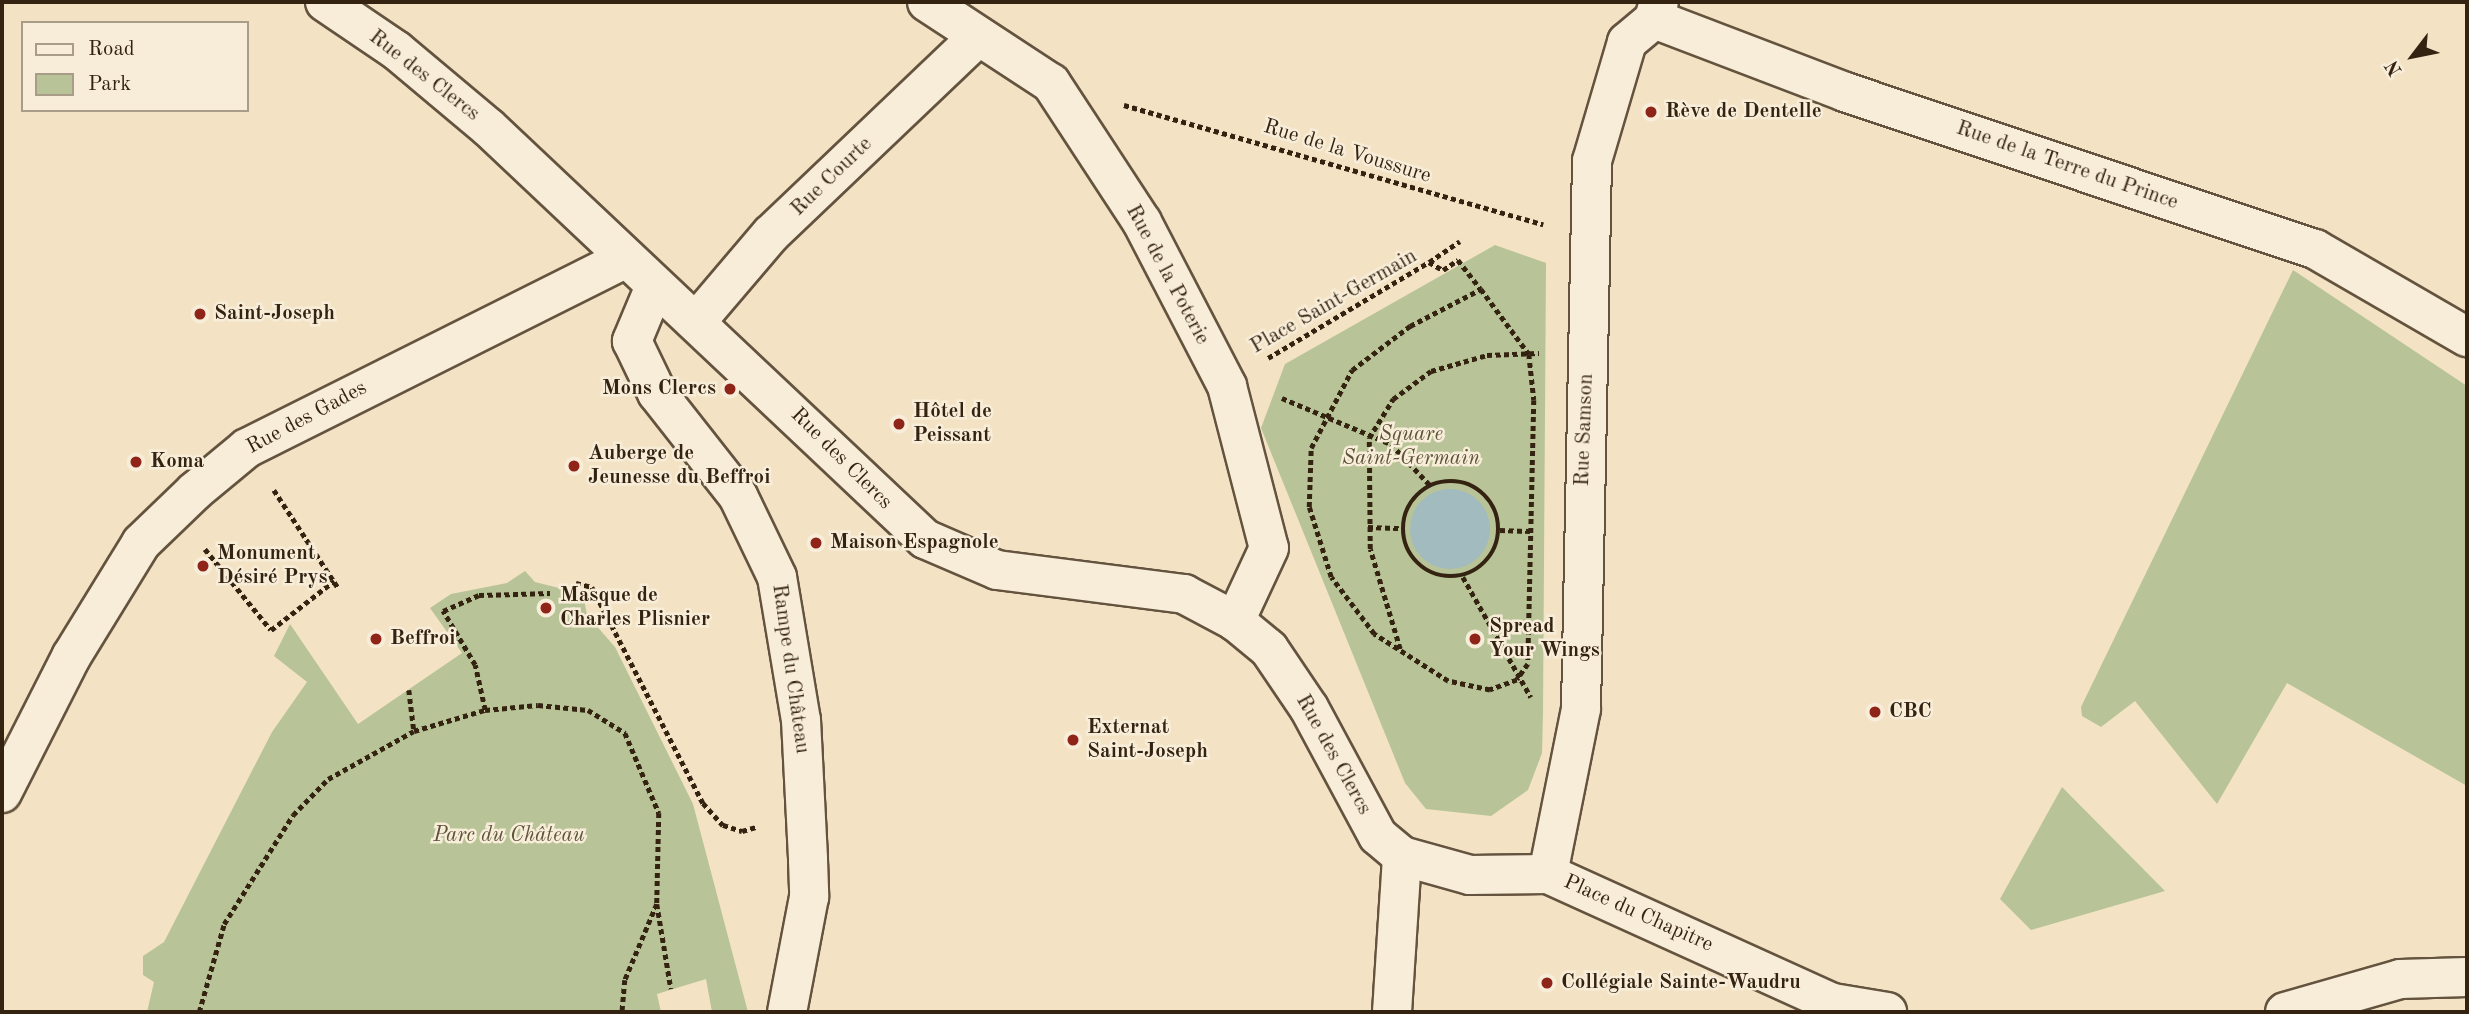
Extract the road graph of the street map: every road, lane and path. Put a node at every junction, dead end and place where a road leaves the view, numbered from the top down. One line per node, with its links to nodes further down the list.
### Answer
1 (325, 2): 8 (street, Rue des Clercs)
2 (927, 2): 4 (street, Rue de la Poterie)
3 (1657, 10): 13 (street, Rue de la Terre du Prince); 15 (street, Rue Samson)
4 (976, 39): 12 (street, Rue Courte); 16 (street, Rue de la Poterie)
5 (1128, 106): 6 (path, Rue de la Voussure)
6 (1557, 227)
7 (1460, 241): 9 (path)
8 (626, 258): 10 (street, Rue des Clercs); 39 (street, Rue des Gades)
9 (1429, 262): 11 (path, Place Saint-Germain); 16 (path, Place Saint-Germain)
10 (655, 286): 12 (street, Rue des Clercs); 40 (street, Rampe du Château)
11 (1481, 289): 14 (path); 18 (path)
12 (696, 322): 32 (street, Rue des Clercs)
13 (2467, 337)
14 (1529, 354): 15 (path); 19 (path); 25 (path)
15 (1588, 357): 36 (street, Rue Samson)
16 (1227, 386): 32 (street, Rue de la Poterie)
17 (1273, 394): 18 (path)
18 (1323, 421): 19 (path); 33 (path)
19 (1369, 438): 20 (path); 22 (path)
20 (1430, 485): 23 (path); 24 (path)
21 (284, 506): 28 (path)
22 (1368, 527): 23 (path); 33 (path)
23 (1403, 528): 27 (path)
24 (1500, 530): 25 (path); 27 (path)
25 (1530, 531): 34 (path)
26 (201, 544): 28 (path)
27 (1462, 577): 34 (path)
28 (334, 581): 30 (path)
29 (576, 583): 40 (path)
30 (339, 589)
31 (550, 593): 37 (path)
32 (1235, 621): 41 (street, Rue des Clercs)
33 (1400, 649): 34 (path)
34 (1517, 680): 36 (path)
35 (409, 690): 38 (path)
36 (1581, 709): 42 (street, Rue Samson)
37 (485, 710): 38 (path); 43 (path)
38 (414, 731): 47 (path)
39 (3, 784)
40 (806, 809): 49 (street, Rampe du Château)
41 (1402, 856): 42 (street); 50 (street)
42 (1548, 874): 46 (street, Place du Chapitre)
43 (657, 904): 45 (path); 48 (path)
44 (2467, 978): 52 (street)
45 (671, 989)
46 (1836, 1007): 51 (street, Place du Chapitre)
47 (199, 1012)
48 (622, 1012)
49 (787, 1012)
50 (1392, 1012)
51 (1887, 1012)
52 (2285, 1012)

